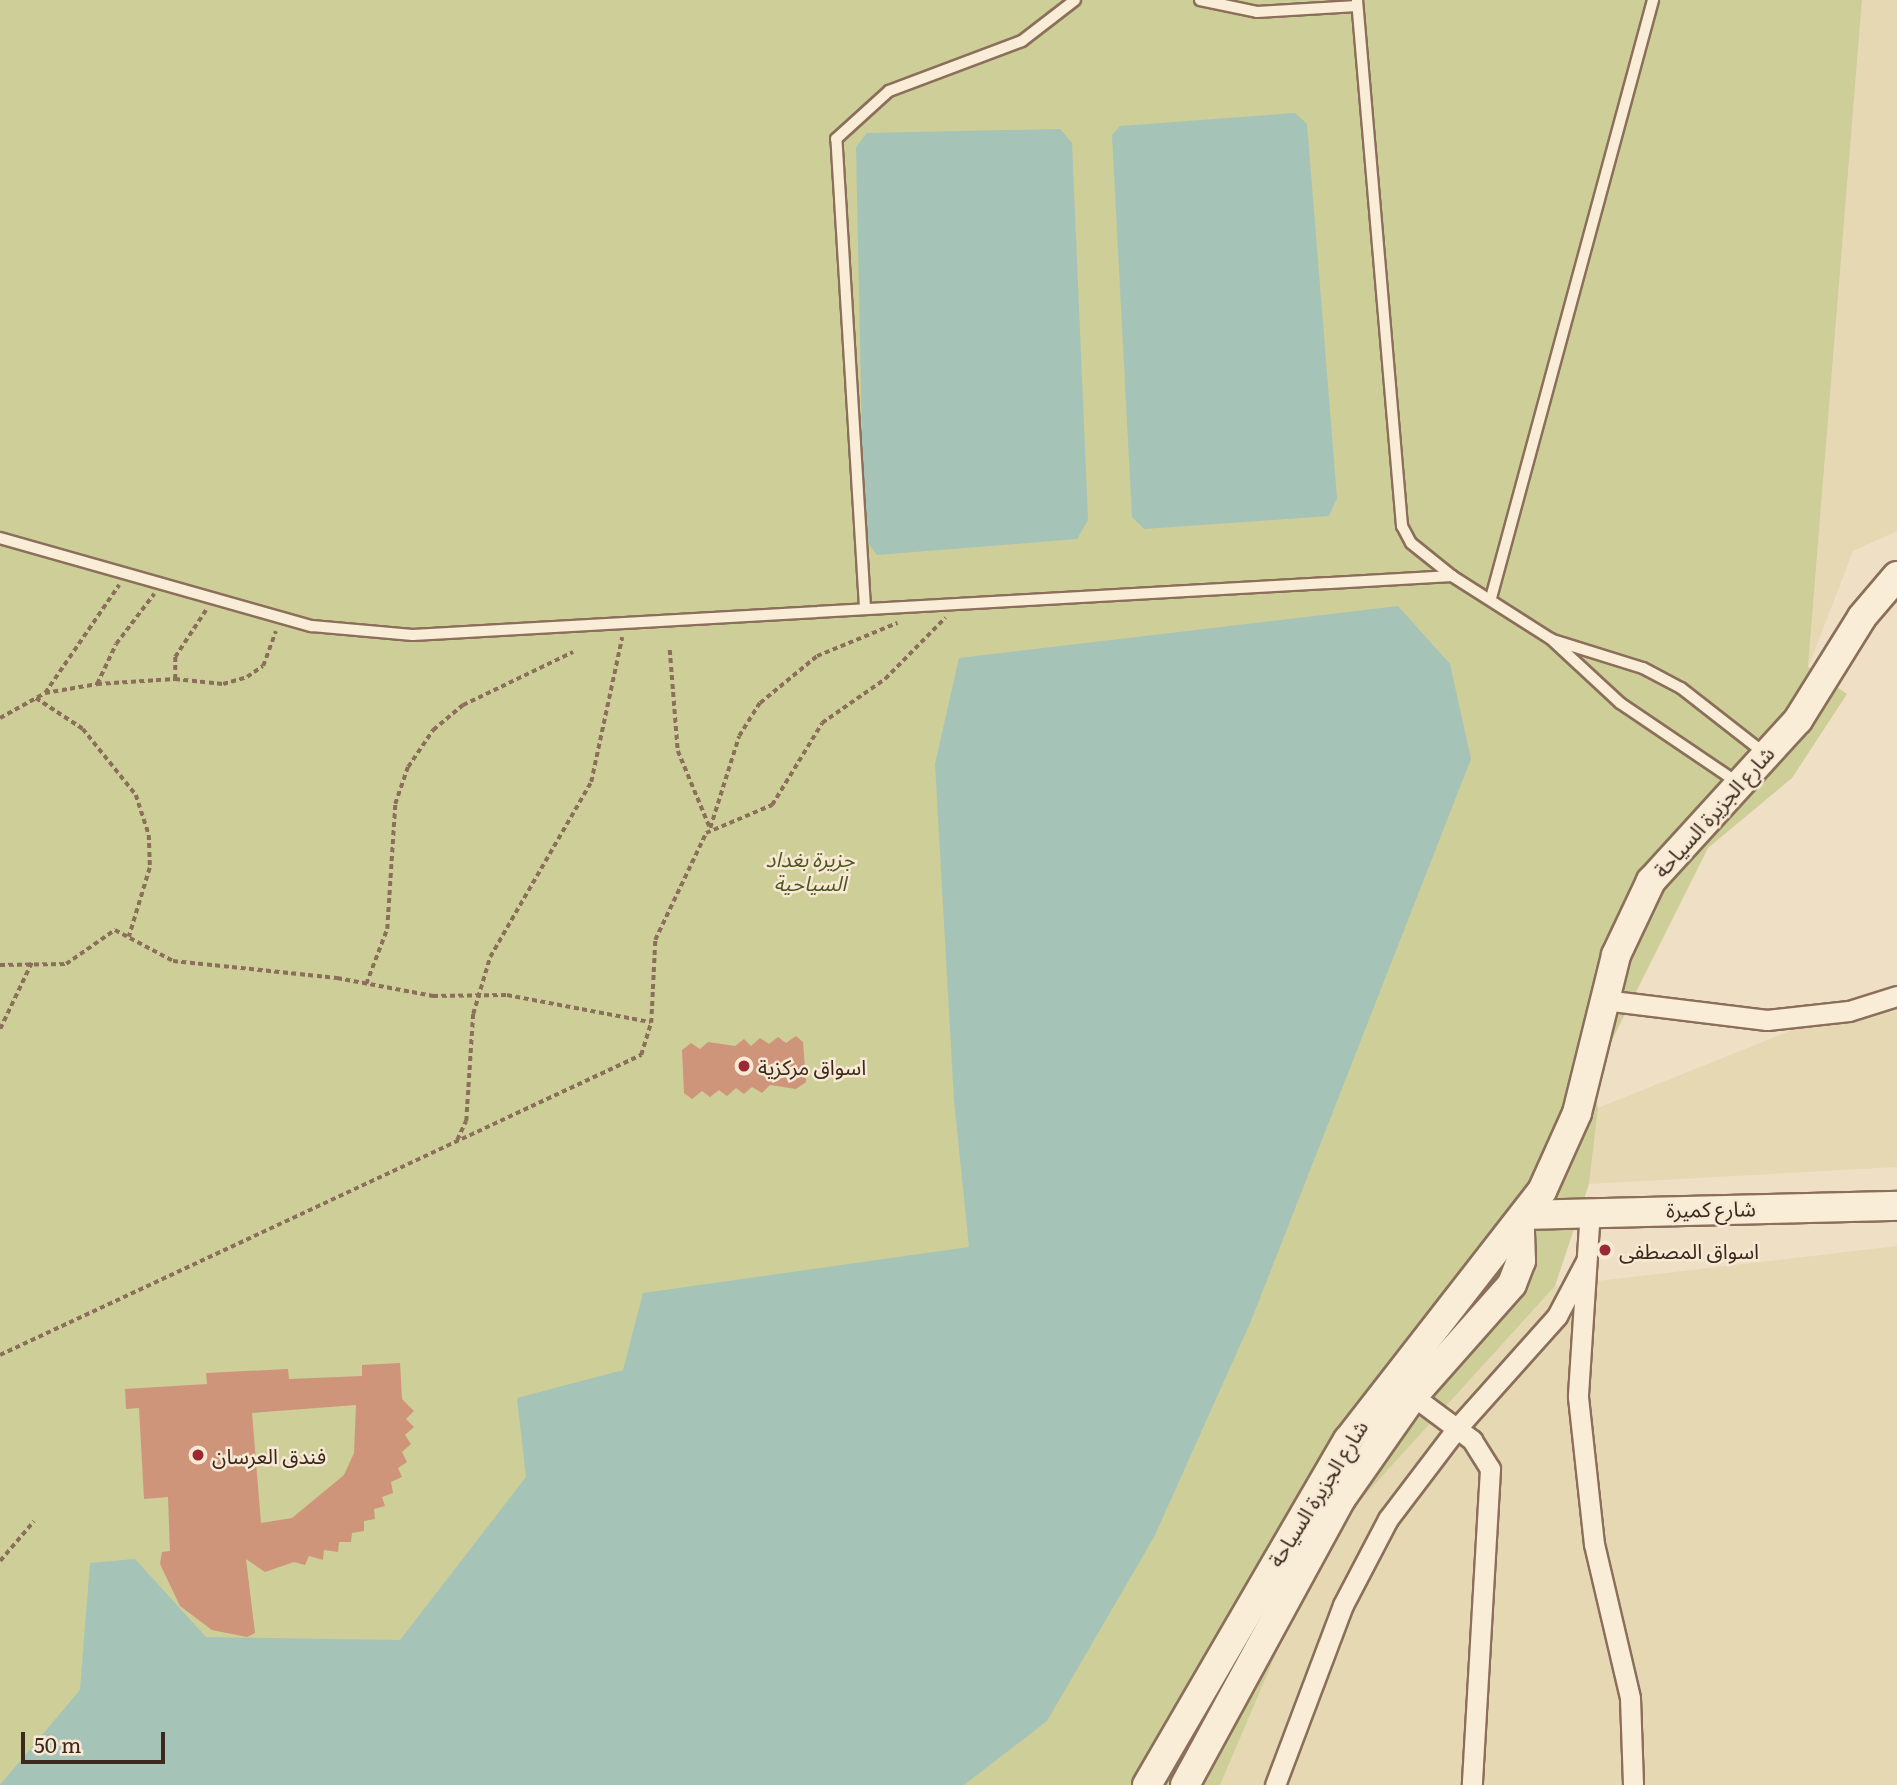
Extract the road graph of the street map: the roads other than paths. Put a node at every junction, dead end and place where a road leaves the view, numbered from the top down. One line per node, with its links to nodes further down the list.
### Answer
1 (1075, 0): 9 (lane)
2 (1200, 0): 4 (lane)
3 (1653, 0): 8 (lane)
4 (1357, 3): 6 (lane)
5 (0, 538): 9 (lane)
6 (1452, 576): 8 (lane); 9 (lane)
7 (1897, 576): 11 (main road, شارع الجزيرة السياحة)
8 (1491, 598): 10 (lane)
9 (865, 607)
10 (1551, 639): 11 (lane); 12 (lane)
11 (1763, 752): 12 (main road, شارع الجزيرة السياحة)
12 (1735, 781): 14 (main road, شارع الجزيرة السياحة)
13 (1897, 996): 14 (street)
14 (1604, 1000): 17 (main road, شارع الجزيرة السياحة)
15 (1897, 1206): 16 (main road, شارع كميرة)
16 (1590, 1209): 17 (main road, شارع كميرة); 18 (street)
17 (1523, 1219): 19 (main road, شارع الجزيرة السياحة); 21 (main road, شارع الجزيرة السياحة)
18 (1586, 1261): 20 (street); 25 (street)
19 (1413, 1396): 20 (street); 22 (main road, شارع الجزيرة السياحة)
20 (1457, 1428): 23 (street); 24 (street)
21 (1147, 1785)
22 (1185, 1785)
23 (1275, 1785)
24 (1472, 1785)
25 (1633, 1785)

